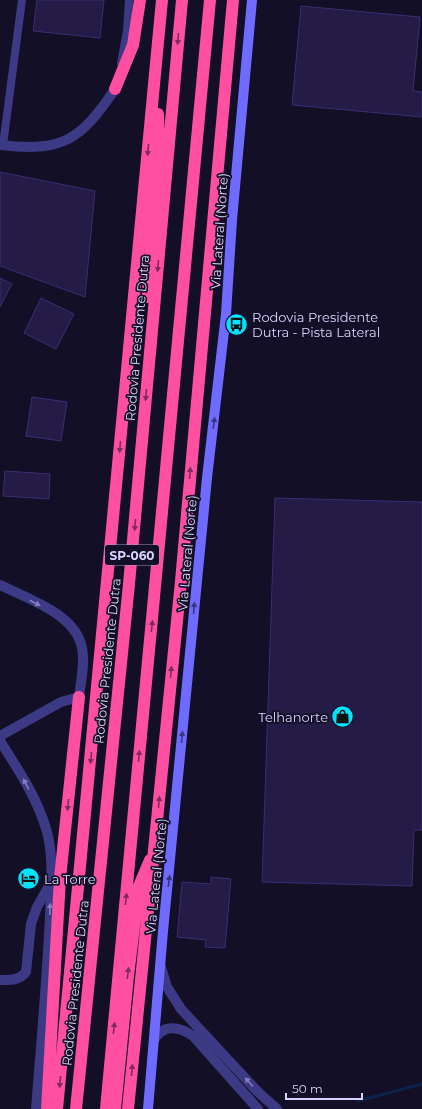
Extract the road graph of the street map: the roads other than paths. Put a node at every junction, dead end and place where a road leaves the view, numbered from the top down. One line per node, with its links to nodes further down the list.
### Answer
1 (22, 0): 11 (street)
2 (129, 0): 9 (street)
3 (140, 0): 9 (highway)
4 (162, 0): 10 (highway, Rodovia Presidente Dutra / SP-060)
5 (182, 0): 12 (highway, Rodovia Presidente Dutra / SP-060, one-way to 12)
6 (210, 0): 26 (highway, SP-060, one-way to 6)
7 (233, 0): 17 (highway, one-way to 7)
8 (252, 0): 19 (main road, Via Lateral (Norte), one-way to 8)
9 (115, 89): 11 (street)
10 (153, 92): 12 (highway); 24 (highway, Rodovia Presidente Dutra / SP-060, one-way to 24)
11 (2, 145)
12 (153, 322): 25 (highway, Rodovia Presidente Dutra / SP-060, one-way to 25)
13 (0, 585): 14 (street, one-way to 14)
14 (79, 697): 15 (street); 23 (highway, one-way to 23)
15 (0, 736)
16 (0, 741): 18 (street, one-way to 16)
17 (155, 847): 27 (highway, one-way to 17); 28 (highway, one-way to 17)
18 (51, 882): 20 (street); 22 (street, one-way to 18)
19 (160, 961): 21 (main road, Via Lateral (Norte)); 31 (street, one-way to 19)
20 (0, 980)
21 (154, 1040): 29 (main road, Via Lateral (Norte)); 30 (street)
22 (36, 1109)
23 (47, 1109)
24 (57, 1109)
25 (76, 1109)
26 (106, 1109)
27 (115, 1109)
28 (128, 1109)
29 (148, 1109)
30 (258, 1109)
31 (277, 1109)

